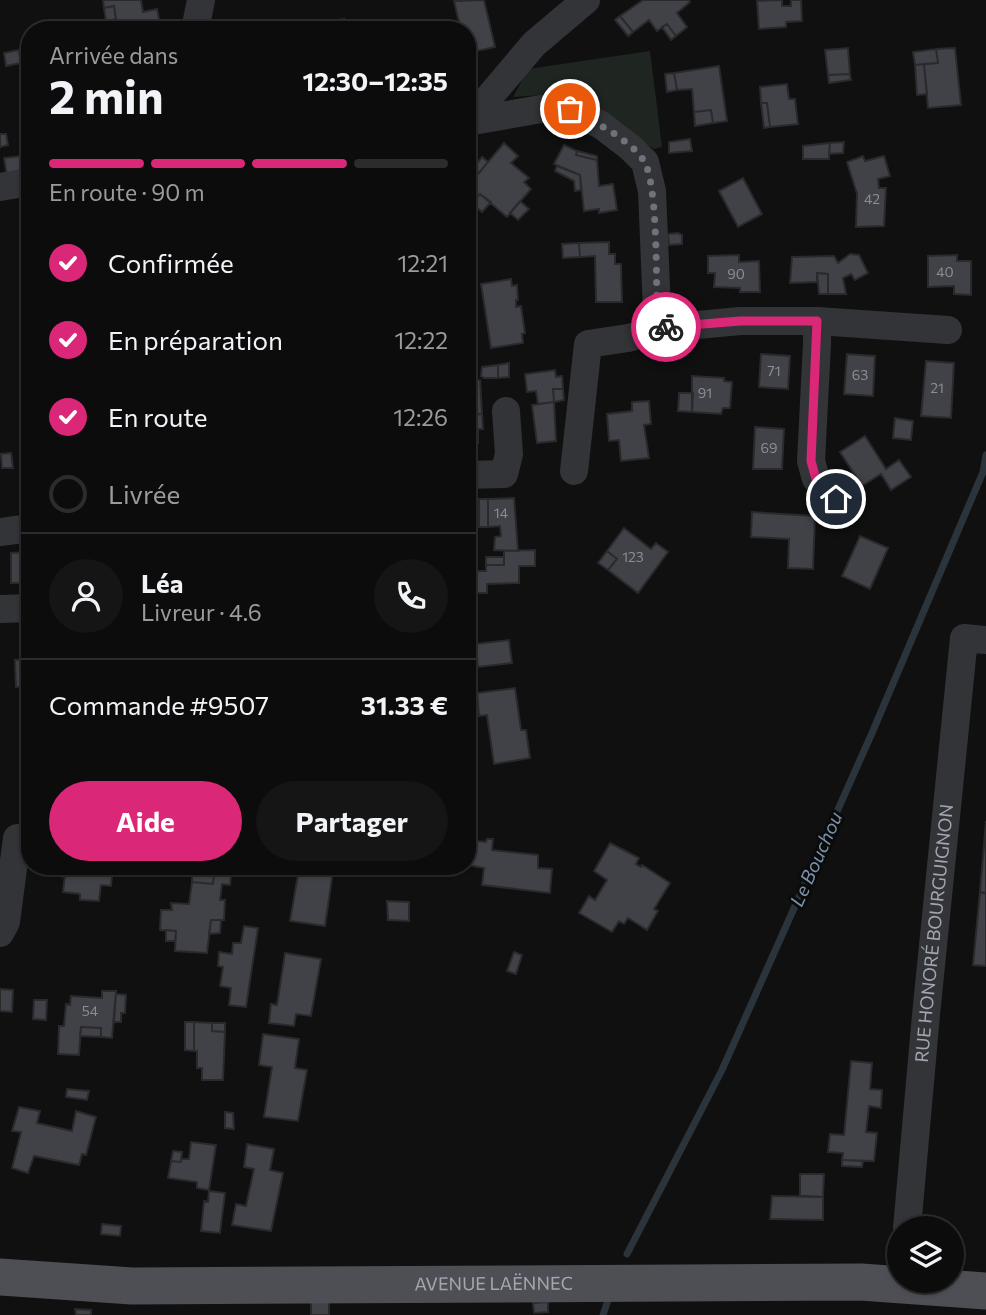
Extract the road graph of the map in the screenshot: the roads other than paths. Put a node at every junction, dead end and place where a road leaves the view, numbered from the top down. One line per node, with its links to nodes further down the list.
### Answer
1 (201, 0): 3 (street)
2 (586, 0): 4 (street)
3 (197, 21)
4 (476, 113)
5 (476, 119): 9 (street)
6 (21, 184): 7 (street)
7 (0, 187)
8 (817, 321): 9 (street); 10 (street); 14 (street)
9 (666, 328): 12 (street)
10 (948, 330)
11 (506, 411): 13 (street)
12 (574, 471)
13 (476, 475)
14 (836, 499)
15 (21, 529): 16 (street)
16 (0, 532)
17 (21, 608): 18 (street)
18 (0, 609)
19 (975, 639): 22 (street, RUE HONORÉ BOURGUIGNON)
20 (17, 838): 21 (street)
21 (0, 933)
22 (909, 1216)
23 (0, 1259): 26 (main road, AVENUE LAËNNEC)
24 (964, 1268): 25 (main road)
25 (986, 1270)
26 (470, 1276): 27 (main road, AVENUE LAËNNEC); 28 (main road, AVENUE LAËNNEC)
27 (0, 1277)
28 (887, 1278)
29 (964, 1287): 30 (main road, AVENUE LAËNNEC)
30 (986, 1291)

